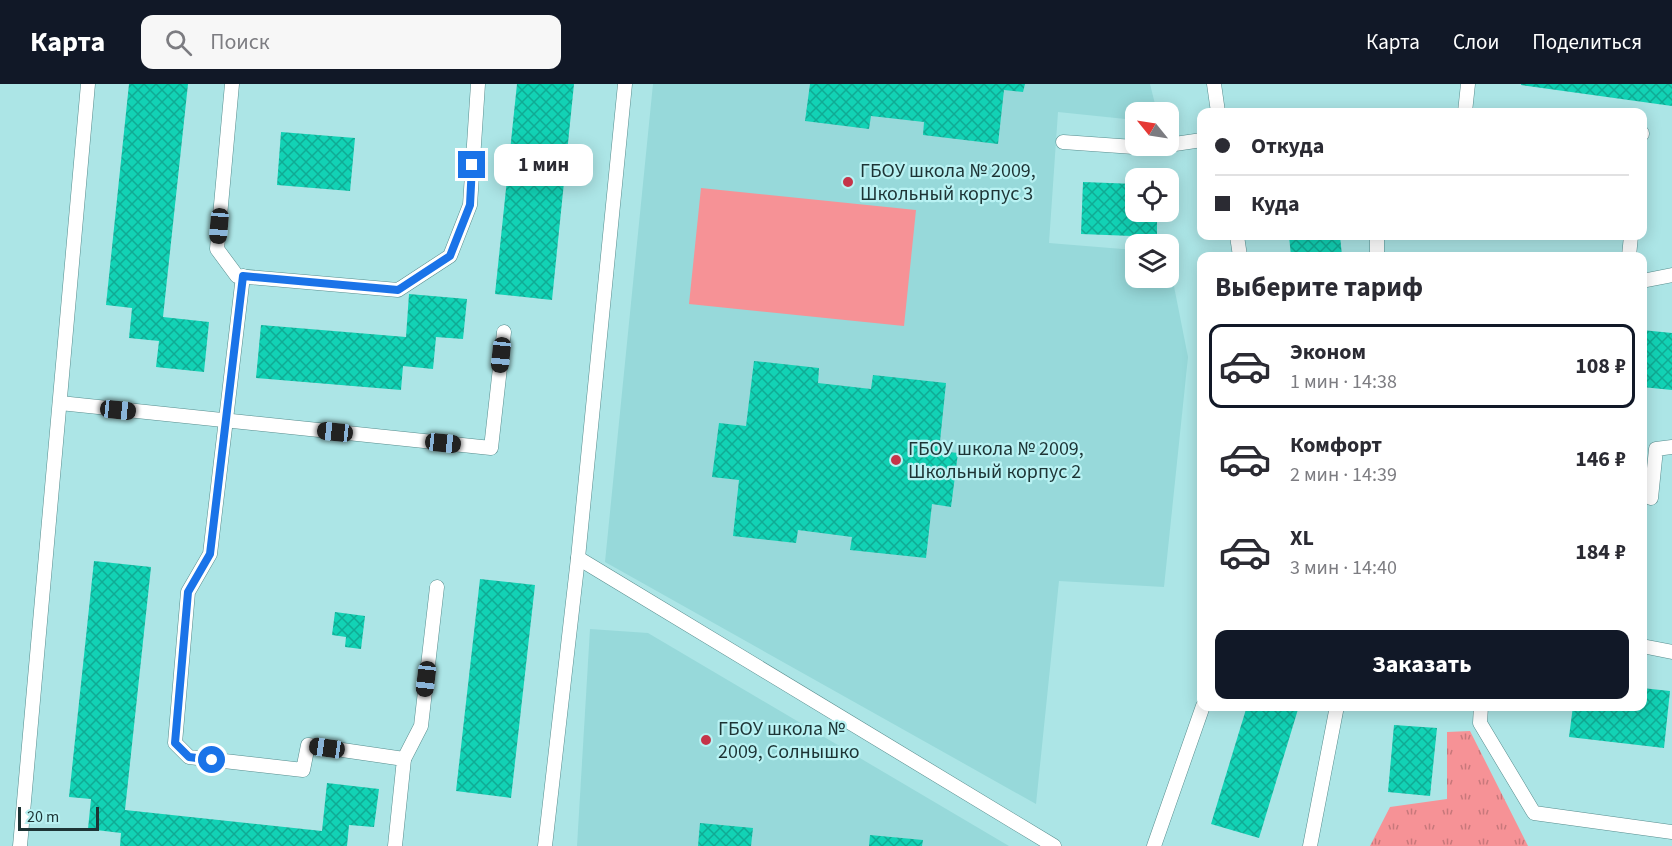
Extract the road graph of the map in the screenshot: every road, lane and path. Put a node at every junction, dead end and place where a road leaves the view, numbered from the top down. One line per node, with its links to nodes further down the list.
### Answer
1 (88, 84): 17 (lane)
2 (232, 84): 14 (lane)
3 (478, 84): 14 (lane)
4 (626, 84): 21 (lane)
5 (1214, 84): 7 (lane)
6 (1468, 84): 8 (lane)
7 (1217, 108)
8 (1465, 108)
9 (1197, 141): 11 (lane)
10 (1063, 142): 12 (lane)
11 (1179, 143)
12 (1125, 146)
13 (1672, 275): 15 (lane)
14 (243, 276): 18 (lane)
15 (1647, 280)
16 (504, 332): 18 (lane)
17 (60, 404): 18 (lane); 30 (lane)
18 (226, 421): 28 (lane)
19 (1672, 447): 20 (lane)
20 (1651, 498)
21 (578, 558): 32 (lane); 33 (lane)
22 (437, 586): 28 (lane)
23 (1647, 647): 24 (lane)
24 (1672, 652)
25 (1201, 711): 34 (lane)
26 (1336, 711): 35 (lane)
27 (1481, 711): 29 (lane)
28 (405, 759): 31 (lane)
29 (1672, 832)
30 (20, 846)
31 (395, 846)
32 (545, 846)
33 (1054, 846)
34 (1154, 846)
35 (1310, 846)

